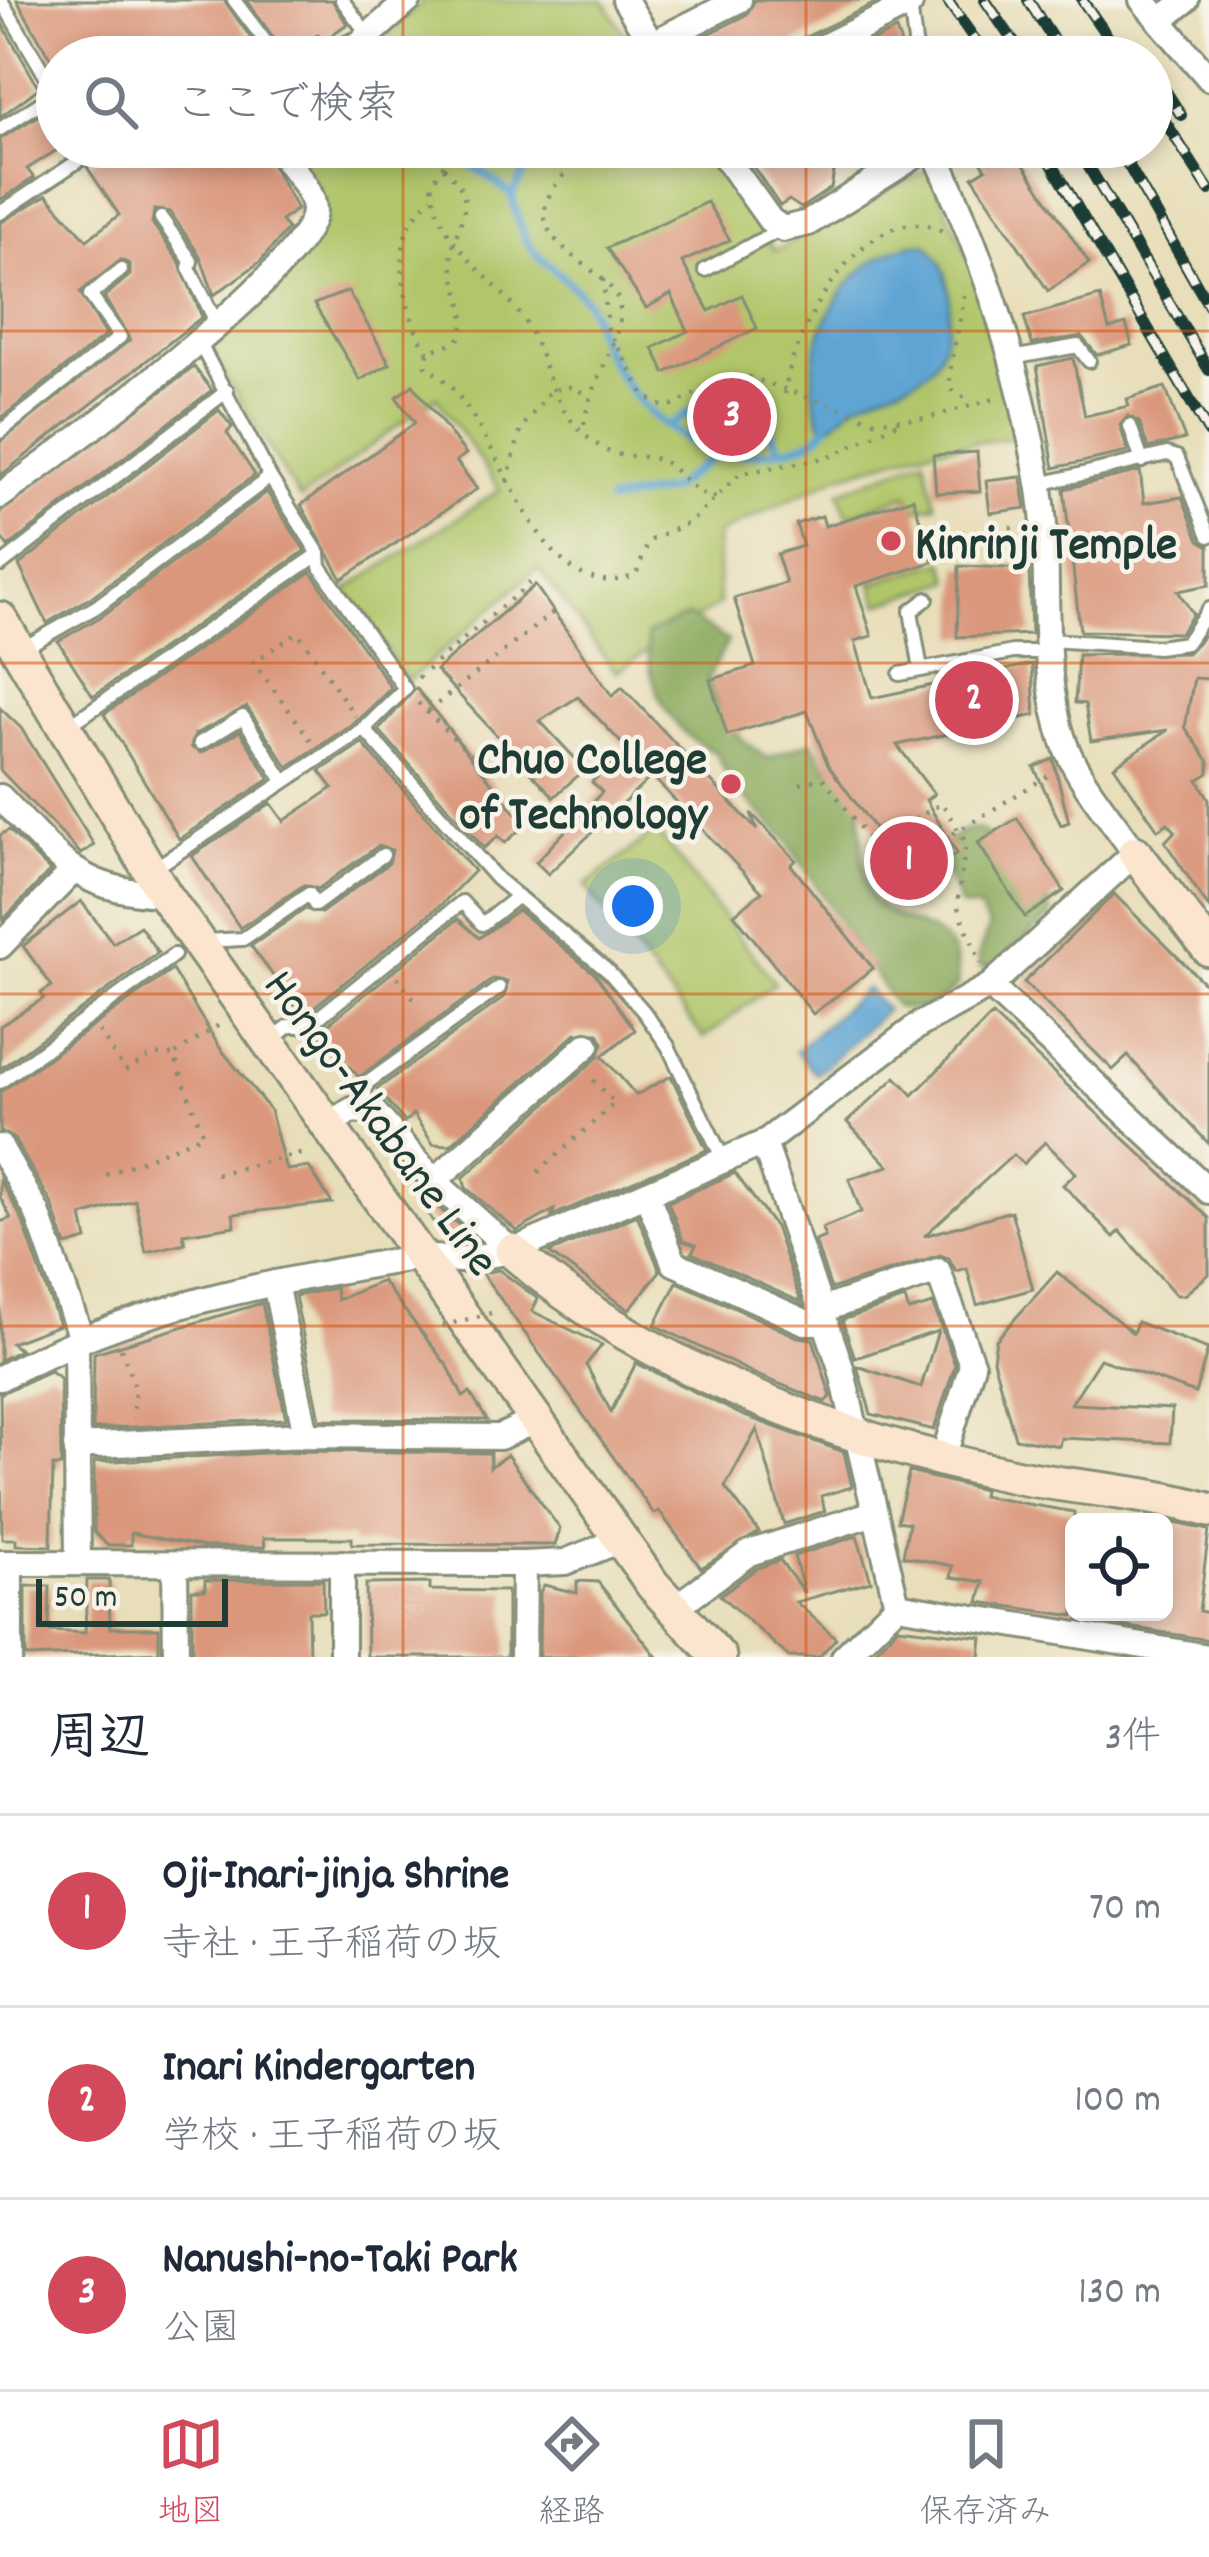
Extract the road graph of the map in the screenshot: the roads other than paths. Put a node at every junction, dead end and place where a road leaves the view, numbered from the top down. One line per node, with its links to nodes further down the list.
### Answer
1 (234, 0): 11 (lane)
2 (343, 0): 12 (lane)
3 (409, 0): 12 (street)
4 (625, 0): 13 (street)
5 (739, 0): 14 (street)
6 (1142, 0): 10 (street)
7 (1186, 0): 10 (street)
8 (909, 2): 15 (street); 16 (lane)
9 (2, 6): 19 (lane)
10 (1160, 21): 17 (street)
11 (261, 36)
12 (369, 36)
13 (647, 36)
14 (679, 36)
15 (843, 36)
16 (914, 36)
17 (1173, 36)
18 (1173, 36): 20 (street)
19 (36, 61)
20 (1209, 78)
21 (36, 106): 22 (lane)
22 (0, 129)
23 (65, 168): 28 (lane)
24 (292, 168): 33 (street)
25 (733, 168): 30 (street)
26 (897, 168): 30 (street)
27 (941, 168): 34 (street)
28 (0, 213)
29 (161, 218): 33 (lane)
30 (782, 229): 32 (lane)
31 (121, 270): 38 (lane)
32 (706, 270)
33 (207, 333): 36 (lane); 42 (street)
34 (1012, 358): 35 (lane); 41 (street)
35 (1089, 361)
36 (227, 391): 40 (lane); 45 (lane)
37 (1130, 426): 39 (lane)
38 (0, 432)
39 (1142, 461): 41 (lane); 43 (lane)
40 (271, 478): 44 (lane); 50 (lane)
41 (1039, 485): 49 (street)
42 (0, 496)
43 (1209, 536)
44 (319, 554): 53 (lane); 54 (lane)
45 (1, 565)
46 (927, 599): 51 (lane)
47 (1209, 609): 49 (lane)
48 (0, 619): 50 (main road, Hongo-Akabane Line)
49 (1049, 646): 51 (lane); 58 (street)
50 (18, 652): 53 (main road, Hongo-Akabane Line)
51 (921, 670): 52 (lane)
52 (900, 674)
53 (63, 729): 61 (main road, Hongo-Akabane Line)
54 (364, 729): 56 (lane); 62 (lane)
55 (200, 743): 56 (lane)
56 (284, 781): 61 (lane)
57 (0, 797): 60 (street)
58 (1135, 853): 65 (main road); 66 (street)
59 (383, 855): 64 (lane)
60 (73, 871): 61 (street); 63 (street)
61 (157, 882): 64 (main road, Hongo-Akabane Line)
62 (518, 896): 68 (lane); 75 (lane)
63 (0, 946)
64 (186, 948): 68 (main road, Hongo-Akabane Line); 70 (lane)
65 (1209, 950)
66 (990, 986): 73 (street); 77 (street)
67 (499, 988): 71 (lane)
68 (268, 1042): 72 (main road, Hongo-Akabane Line)
69 (579, 1052): 76 (street)
70 (0, 1082)
71 (362, 1109): 72 (street); 76 (street)
72 (319, 1138): 80 (main road, Hongo-Akabane Line)
73 (764, 1143): 75 (street); 82 (street)
74 (0, 1148): 83 (street)
75 (724, 1161): 78 (street)
76 (434, 1181): 79 (street)
77 (1209, 1191)
78 (646, 1196): 79 (street); 82 (street)
79 (512, 1251): 80 (street); 86 (main road)
80 (420, 1257): 81 (street); 85 (main road, Hongo-Akabane Line)
81 (275, 1283): 83 (street); 87 (street)
82 (822, 1316): 86 (street); 89 (street)
83 (79, 1339): 84 (street); 88 (street)
84 (0, 1378)
85 (536, 1420): 87 (street); 92 (main road, Hongo-Akabane Line)
86 (857, 1432): 89 (main road); 91 (street)
87 (306, 1435): 88 (street)
88 (76, 1446): 94 (street)
89 (943, 1458): 90 (main road)
90 (1209, 1510)
91 (874, 1513): 98 (street); 99 (street)
92 (621, 1540): 97 (street); 99 (main road, Hongo-Akabane Line)
93 (5, 1563): 94 (street); 101 (street)
94 (78, 1563): 96 (street)
95 (342, 1563): 96 (street); 97 (street); 103 (street)
96 (175, 1564): 102 (street)
97 (524, 1564): 104 (street)
98 (897, 1605): 100 (street); 106 (street)
99 (673, 1609): 105 (main road, Hongo-Akabane Line)
100 (1160, 1653): 107 (street)
101 (10, 1657)
102 (176, 1657)
103 (342, 1657)
104 (523, 1657)
105 (719, 1657)
106 (844, 1657)
107 (1209, 1657)

